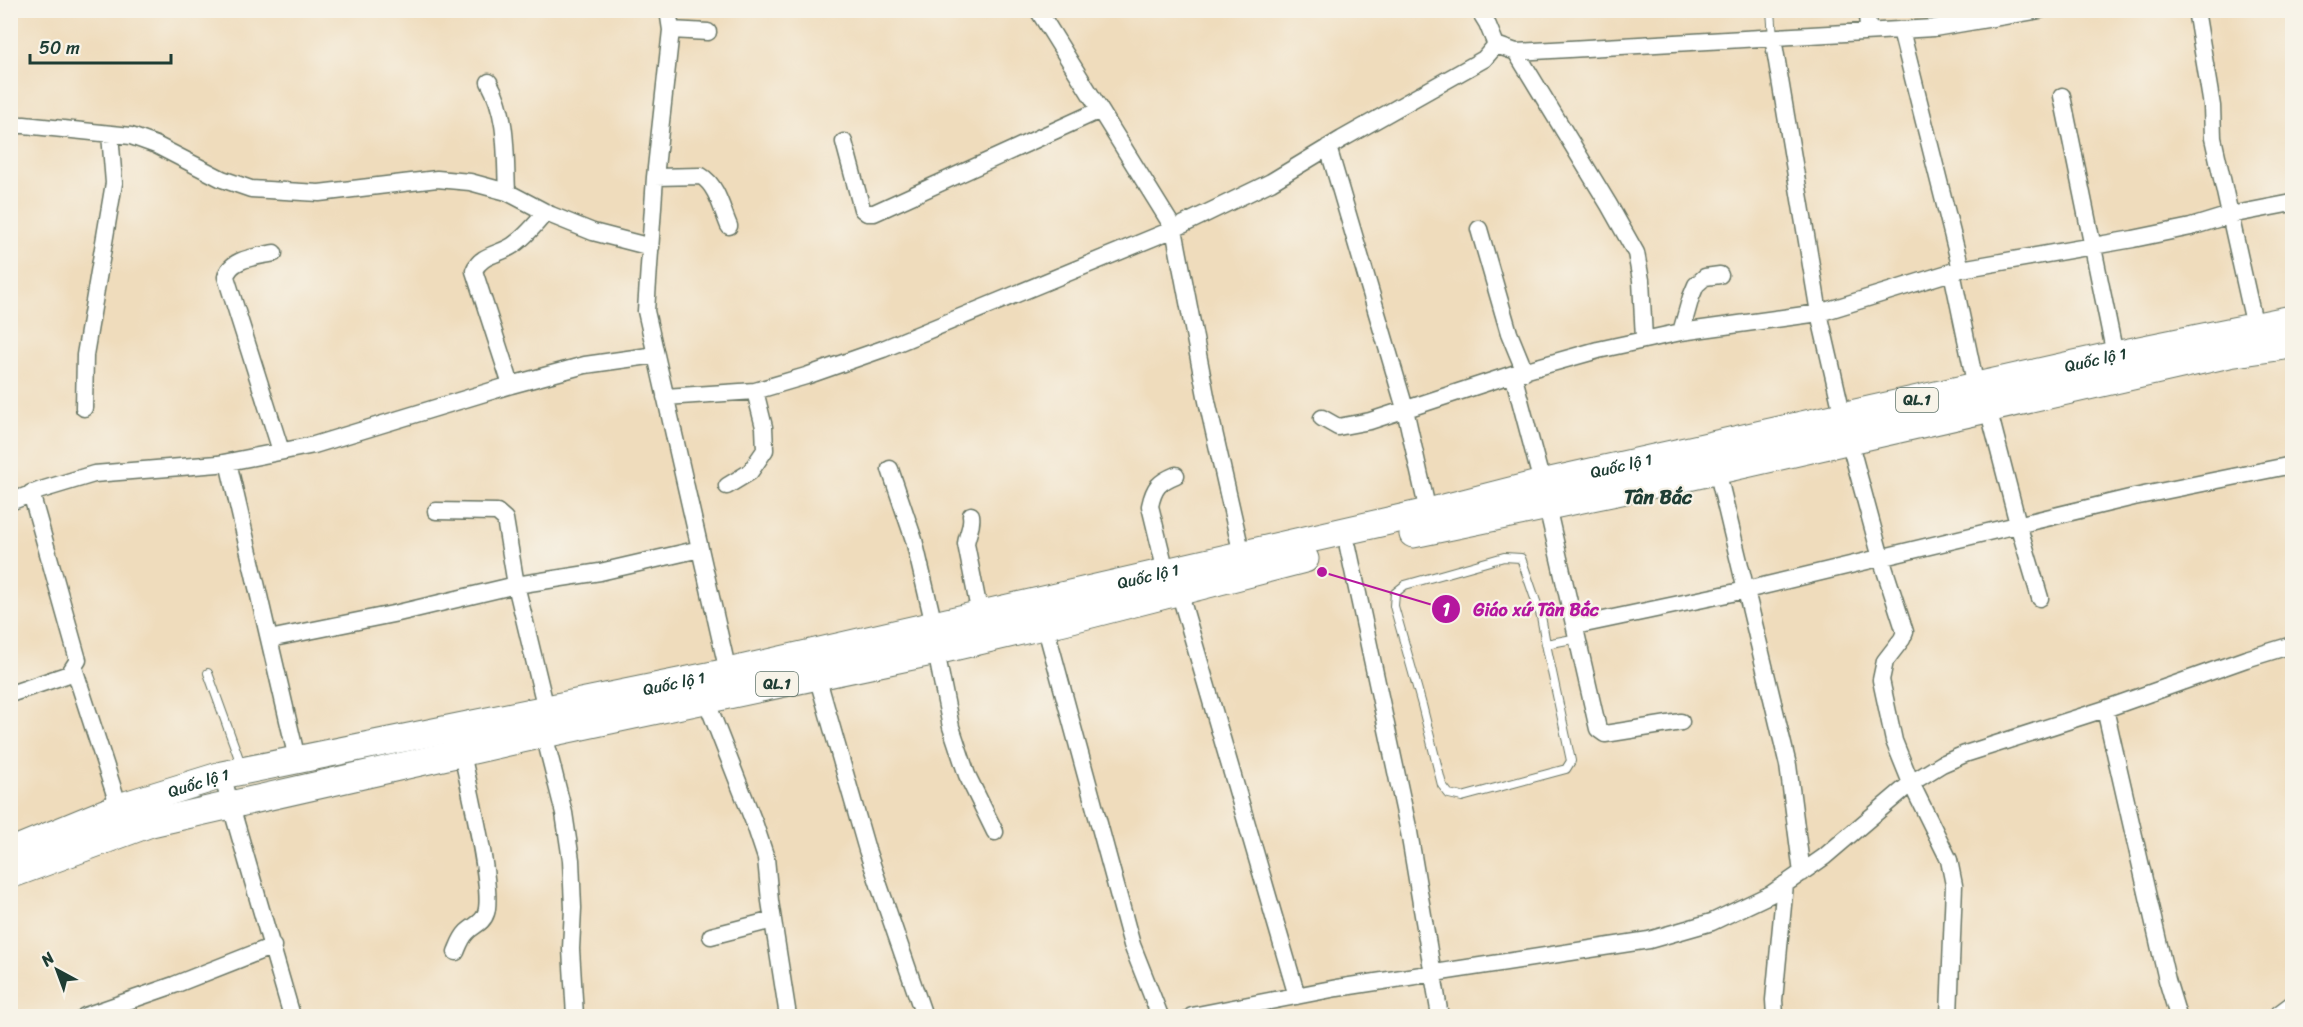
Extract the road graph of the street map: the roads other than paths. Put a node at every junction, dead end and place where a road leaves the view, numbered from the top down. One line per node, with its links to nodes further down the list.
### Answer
1 (668, 10): 8 (street)
2 (1038, 10): 17 (street)
3 (1479, 10): 13 (street)
4 (1771, 10): 12 (lane)
5 (1867, 10): 10 (street)
6 (2040, 10): 9 (street)
7 (2196, 10): 26 (street)
8 (671, 30): 11 (street); 22 (street)
9 (1901, 30): 10 (street); 33 (street)
10 (1868, 31): 12 (street)
11 (708, 32)
12 (1773, 38): 14 (street); 35 (street)
13 (1496, 45): 14 (street); 21 (street)
14 (1516, 52): 39 (street)
15 (489, 82): 23 (street)
16 (2062, 96): 30 (street)
17 (1100, 110): 20 (street); 28 (street)
18 (10, 125): 19 (street)
19 (110, 134): 23 (street); 48 (street)
20 (844, 142)
21 (1328, 147): 28 (street); 49 (street)
22 (655, 177): 27 (street); 31 (street)
23 (507, 192): 25 (street)
24 (2292, 203): 26 (street)
25 (546, 212): 31 (street); 44 (street)
26 (2230, 215): 30 (street); 37 (street)
27 (729, 226)
28 (1174, 229): 45 (street); 68 (street)
29 (1479, 229): 43 (street)
30 (2092, 246): 33 (street); 42 (street)
31 (651, 247): 41 (street)
32 (274, 253): 52 (street)
33 (1957, 270): 35 (street); 47 (street)
34 (1720, 275): 38 (street)
35 (1820, 313): 38 (street); 51 (street)
36 (2292, 319): 37 (highway, Quốc lộ 1 / QL.1)
37 (2255, 327): 42 (highway, Quốc lộ 1 / QL.1)
38 (1681, 332): 39 (street)
39 (1644, 339): 43 (street)
40 (2292, 345): 47 (highway, Quốc lộ 1 / QL.1)
41 (656, 355): 44 (street); 46 (street)
42 (2115, 355): 47 (highway, Quốc lộ 1 / QL.1)
43 (1519, 373): 49 (street); 60 (street)
44 (511, 385): 52 (street)
45 (755, 391): 46 (street); 58 (street)
46 (665, 397): 67 (street)
47 (1982, 397): 51 (highway, Quốc lộ 1 / QL.1); 65 (street)
48 (84, 408)
49 (1405, 410): 50 (street); 63 (street)
50 (1322, 418)
51 (1846, 428): 56 (highway, Quốc lộ 1 / QL.1); 60 (highway, Quốc lộ 1 / QL.1); 69 (street)
52 (281, 451): 53 (street)
53 (228, 462): 59 (street); 78 (street)
54 (2292, 465): 65 (street)
55 (890, 469): 77 (street)
56 (1717, 470): 60 (highway, Quốc lộ 1 / QL.1); 72 (street)
57 (1176, 475): 70 (street)
58 (727, 486)
59 (31, 493): 61 (street); 81 (street)
60 (1545, 494): 63 (highway, Quốc lộ 1 / QL.1); 66 (highway, Quốc lộ 1 / QL.1); 76 (street)
61 (10, 502)
62 (436, 511): 71 (street)
63 (1428, 512): 68 (highway, Quốc lộ 1 / QL.1)
64 (971, 515): 74 (street)
65 (2018, 524): 69 (street); 73 (street)
66 (1348, 547): 70 (highway, Quốc lộ 1 / QL.1); 105 (street)
67 (700, 549): 71 (street); 82 (street)
68 (1242, 555): 70 (highway, Quốc lộ 1 / QL.1)
69 (1881, 558): 72 (street); 93 (street)
70 (1173, 581): 74 (highway, Quốc lộ 1 / QL.1); 75 (highway, Quốc lộ 1 / QL.1); 106 (street)
71 (516, 585): 78 (street); 88 (street)
72 (1746, 590): 76 (street); 98 (street)
73 (2040, 598)
74 (980, 615): 77 (highway, Quốc lộ 1 / QL.1)
75 (1046, 625): 77 (highway, Quốc lộ 1 / QL.1); 113 (street)
76 (1577, 632): 79 (lane); 89 (street)
77 (935, 638): 82 (highway, Quốc lộ 1 / QL.1); 84 (highway, Quốc lộ 1 / QL.1); 96 (street)
78 (269, 639): 91 (street)
79 (1546, 644): 79 (lane)
80 (2292, 645): 87 (street)
81 (74, 669): 85 (street); 95 (street)
82 (728, 672): 88 (highway, Quốc lộ 1 / QL.1)
83 (208, 673): 92 (lane)
84 (817, 676): 86 (highway, Quốc lộ 1 / QL.1); 112 (street)
85 (10, 694)
86 (706, 700): 88 (highway, Quốc lộ 1 / QL.1); 101 (street)
87 (2105, 709): 93 (street); 118 (street)
88 (545, 722): 90 (highway, Quốc lộ 1 / QL.1); 91 (highway, Quốc lộ 1 / QL.1); 110 (street)
89 (1681, 722)
90 (462, 753): 94 (highway, Quốc lộ 1 / QL.1); 104 (street)
91 (297, 759): 92 (highway, Quốc lộ 1 / QL.1)
92 (233, 772): 94 (highway); 95 (highway, Quốc lộ 1 / QL.1)
93 (1911, 783): 98 (street); 117 (street)
94 (242, 802): 99 (highway, Quốc lộ 1 / QL.1); 103 (street)
95 (119, 807): 97 (highway, Quốc lộ 1 / QL.1)
96 (995, 832)
97 (10, 852)
98 (1802, 873): 100 (street)
99 (10, 875)
100 (1785, 884): 105 (street); 116 (street)
101 (773, 920): 102 (street); 111 (street)
102 (711, 936)
103 (273, 946): 108 (street); 109 (street)
104 (456, 952)
105 (1431, 974): 106 (street); 115 (street)
106 (1297, 996): 114 (street)
107 (2292, 1004): 119 (street)
108 (85, 1017)
109 (292, 1017)
110 (575, 1017)
111 (788, 1017)
112 (924, 1017)
113 (1160, 1017)
114 (1192, 1017)
115 (1440, 1017)
116 (1775, 1017)
117 (1949, 1017)
118 (2178, 1017)
119 (2276, 1017)

